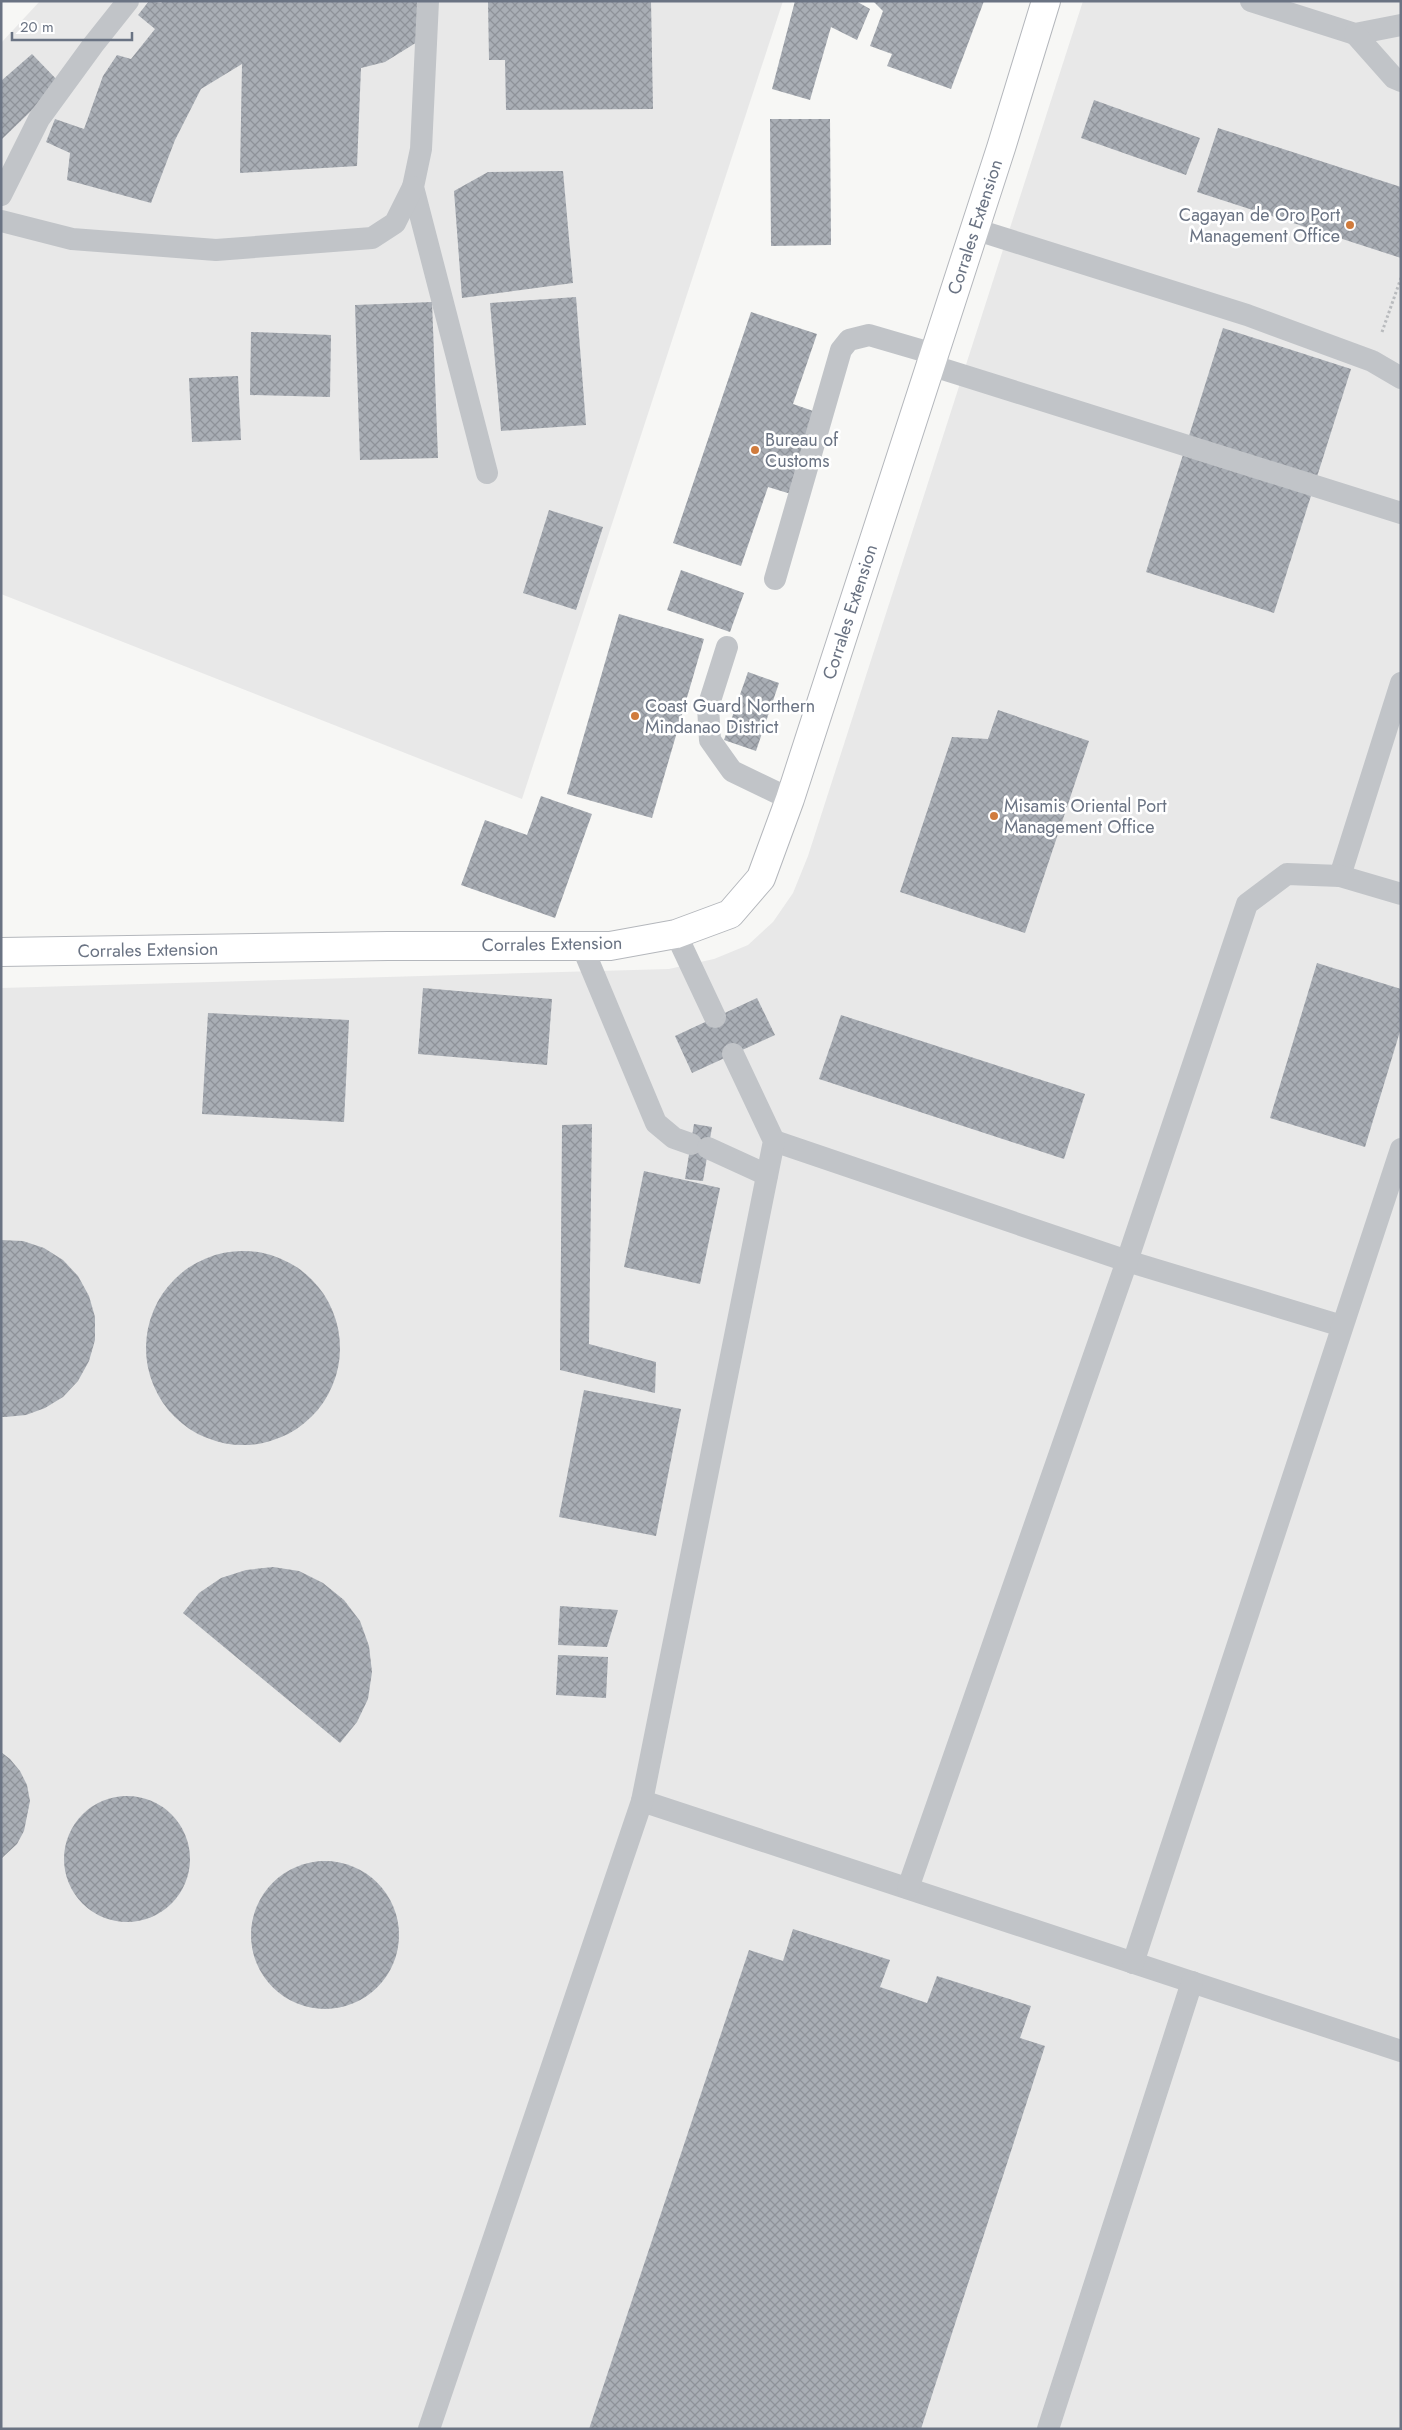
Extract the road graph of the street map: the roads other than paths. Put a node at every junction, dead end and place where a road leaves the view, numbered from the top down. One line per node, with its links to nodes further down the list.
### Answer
1 (128, 1): 9 (lane)
2 (428, 1): 8 (lane)
3 (1046, 1): 11 (main road, Corrales Extension)
4 (1251, 1): 6 (lane)
5 (1401, 25): 6 (lane)
6 (1355, 34): 7 (lane)
7 (1401, 80)
8 (413, 187): 10 (lane); 14 (lane)
9 (1, 195)
10 (1, 222)
11 (974, 229): 12 (main road, Corrales Extension); 13 (lane)
12 (932, 359): 15 (lane); 16 (lane); 19 (main road, Corrales Extension)
13 (1401, 378)
14 (487, 473)
15 (1401, 513)
16 (775, 579)
17 (727, 647): 19 (lane)
18 (1401, 683): 20 (lane)
19 (790, 799): 22 (main road, Corrales Extension)
20 (1340, 876): 21 (lane); 30 (lane)
21 (1401, 894)
22 (676, 934): 23 (main road, Corrales Extension); 25 (lane)
23 (582, 946): 24 (main road, Corrales Extension); 29 (lane)
24 (1, 952)
25 (715, 1017)
26 (733, 1054): 27 (lane)
27 (774, 1141): 29 (lane); 30 (lane)
28 (1401, 1149): 31 (lane)
29 (768, 1175): 32 (lane)
30 (1127, 1261): 31 (lane); 33 (lane)
31 (1342, 1326): 34 (lane)
32 (642, 1801): 33 (lane); 37 (lane)
33 (908, 1888): 34 (lane)
34 (1133, 1963): 35 (lane)
35 (1192, 1982): 36 (lane); 38 (lane)
36 (1401, 2051)
37 (429, 2429)
38 (1048, 2429)

